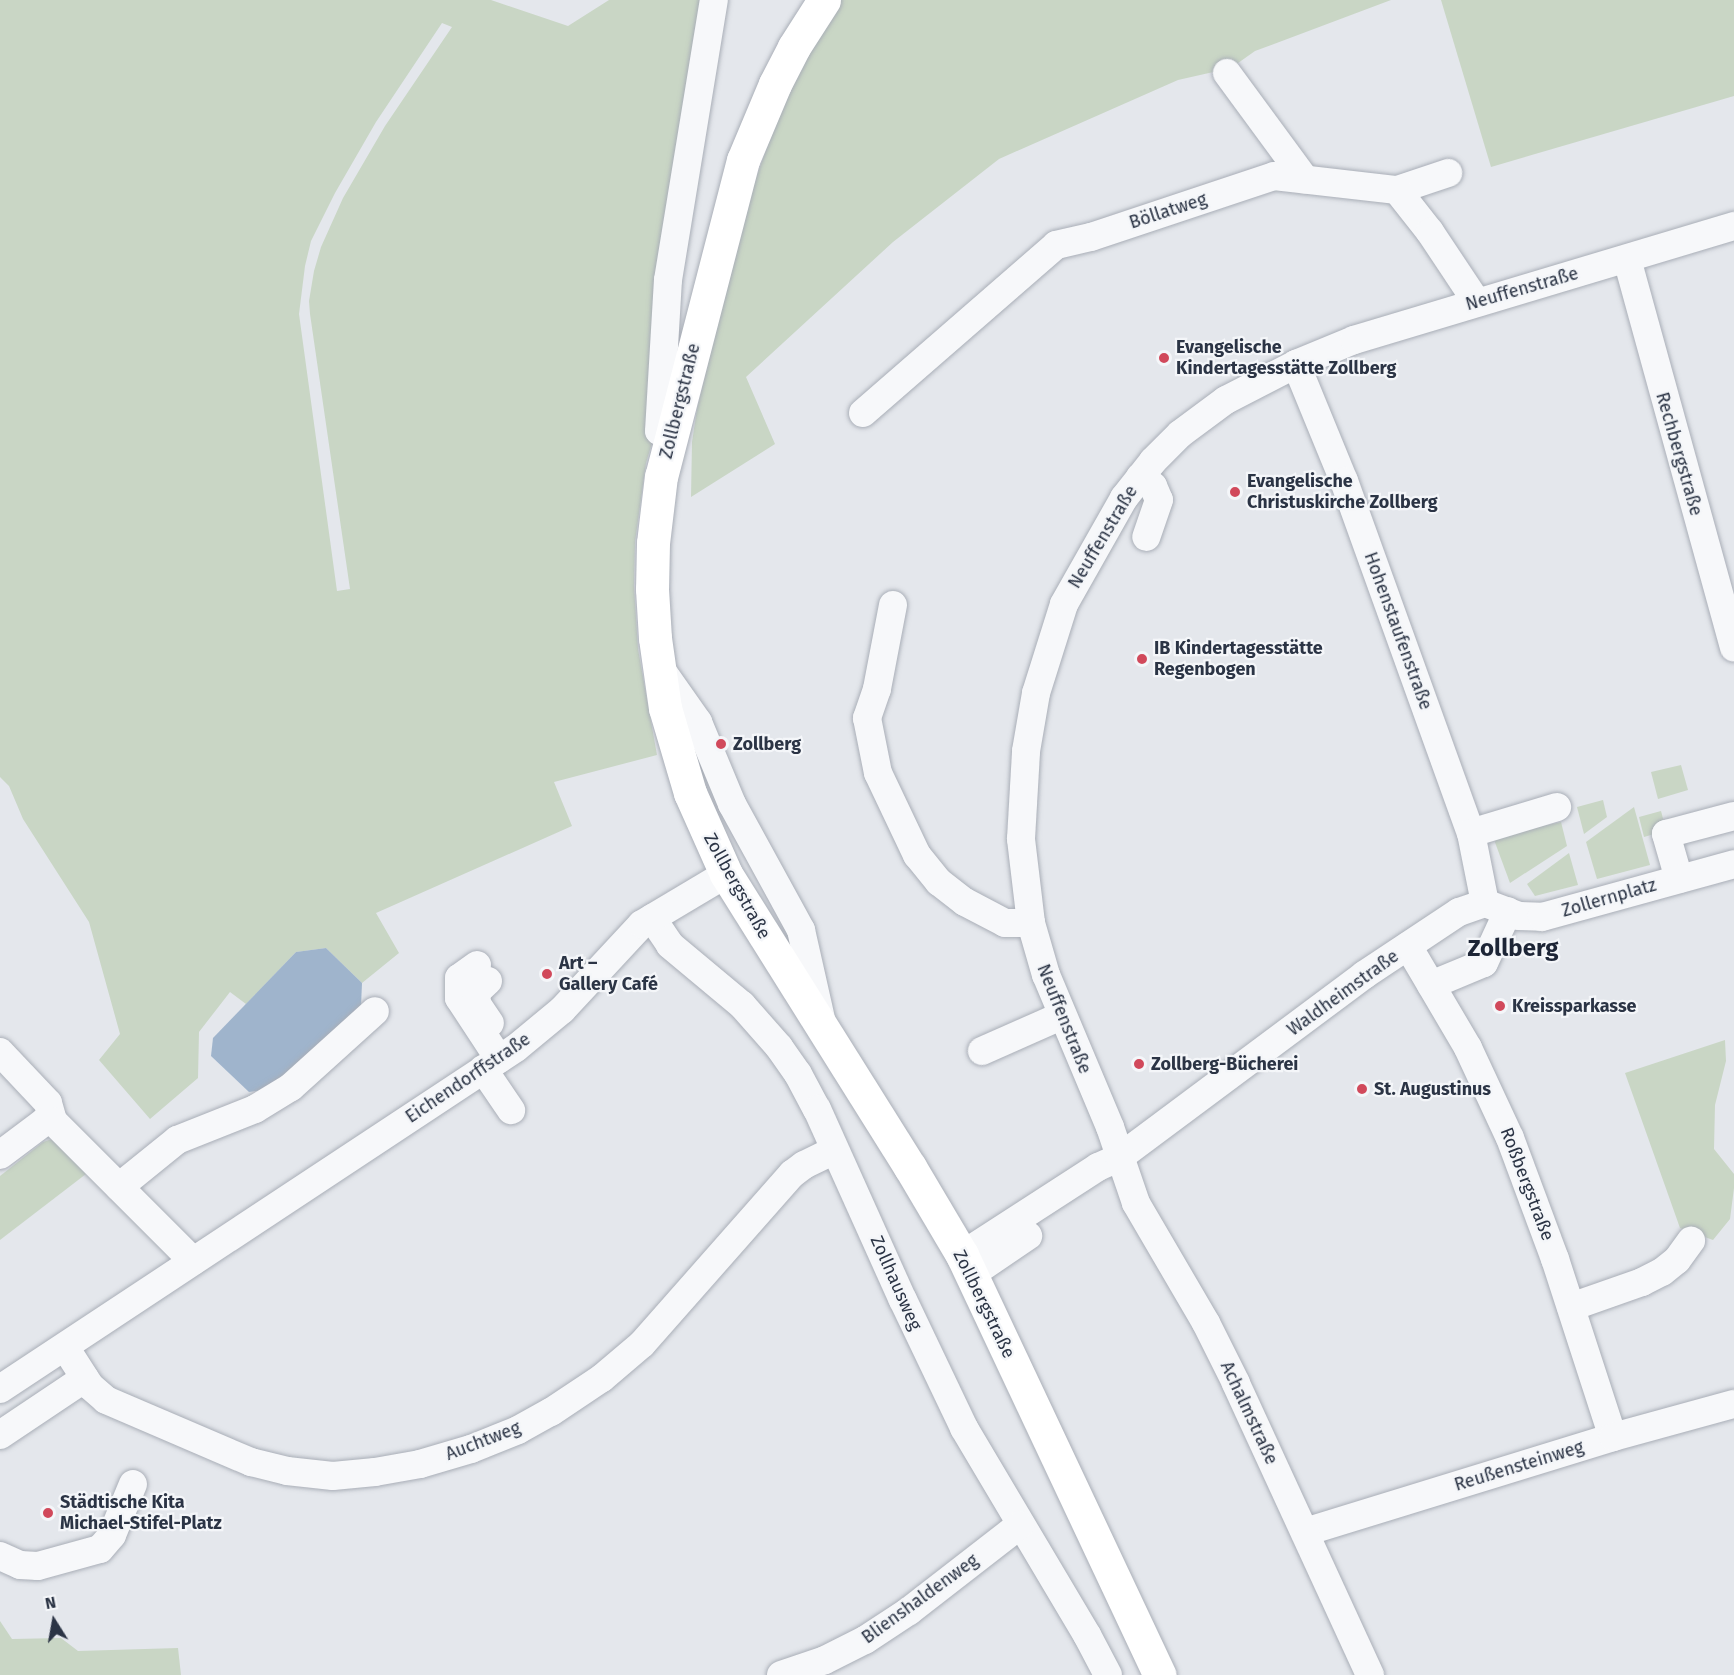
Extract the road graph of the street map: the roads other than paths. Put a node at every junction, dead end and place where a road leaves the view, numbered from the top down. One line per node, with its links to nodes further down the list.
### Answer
1 (714, 0): 12 (street)
2 (824, 0): 12 (main road, Zollbergstraße)
3 (1227, 73): 5 (street)
4 (1448, 173): 6 (street)
5 (1305, 179): 6 (street, Böllatweg); 11 (street, Böllatweg)
6 (1397, 190): 9 (street)
7 (1734, 226): 8 (street, Neuffenstraße)
8 (1627, 259): 9 (street, Neuffenstraße); 16 (street, Rechbergstraße)
9 (1476, 301): 10 (street, Neuffenstraße)
10 (1296, 364): 13 (street, Neuffenstraße); 20 (street, Hohenstaufenstraße)
11 (863, 413)
12 (672, 434): 17 (main road, Zollbergstraße)
13 (1140, 477): 14 (street); 26 (street, Neuffenstraße)
14 (1146, 537)
15 (893, 604): 26 (street)
16 (1734, 648)
17 (658, 665): 22 (main road, Zollbergstraße); 32 (street)
18 (1557, 807): 20 (street)
19 (1734, 816): 23 (street)
20 (1472, 833): 24 (street, Hohenstaufenstraße)
21 (1734, 864): 23 (street, Zollernplatz)
22 (726, 874): 25 (street, Eichendorffstraße); 32 (main road, Zollbergstraße)
23 (1679, 879): 24 (street, Zollernplatz)
24 (1496, 907): 27 (street, Waldheimstraße); 29 (street)
25 (652, 918): 35 (street, Eichendorffstraße); 38 (street, Zollhausweg)
26 (1031, 923): 31 (street, Neuffenstraße)
27 (1408, 946): 29 (street, Roßbergstraße); 40 (street, Waldheimstraße)
28 (483, 973): 35 (street)
29 (1431, 985): 45 (street, Roßbergstraße)
30 (375, 1011): 41 (street)
31 (1061, 1016): 33 (street); 40 (street, Neuffenstraße)
32 (824, 1032): 44 (main road, Zollbergstraße)
33 (982, 1051)
34 (0, 1052): 37 (street)
35 (498, 1060): 36 (street); 43 (street, Eichendorffstraße)
36 (511, 1110)
37 (53, 1120): 39 (street); 41 (street)
38 (836, 1150): 47 (street, Auchtweg); 53 (street, Zollhausweg)
39 (0, 1155)
40 (1120, 1157): 44 (street, Waldheimstraße); 54 (street, Achalmstraße)
41 (119, 1187): 43 (street)
42 (1691, 1241): 45 (street)
43 (193, 1262): 46 (street, Eichendorffstraße)
44 (967, 1264): 58 (main road, Zollbergstraße)
45 (1571, 1307): 51 (street, Roßbergstraße)
46 (65, 1347): 47 (street, Auchtweg); 48 (street, Eichendorffstraße)
47 (85, 1378): 50 (street)
48 (0, 1389)
49 (1734, 1404): 51 (street, Reußensteinweg)
50 (0, 1435)
51 (1613, 1437): 54 (street, Reußensteinweg)
52 (133, 1484): 55 (street)
53 (1020, 1525): 56 (street, Blienshaldenweg); 57 (street, Zollhausweg)
54 (1305, 1532): 59 (street, Achalmstraße)
55 (0, 1556)
56 (781, 1675)
57 (1108, 1675)
58 (1160, 1675)
59 (1370, 1675)

